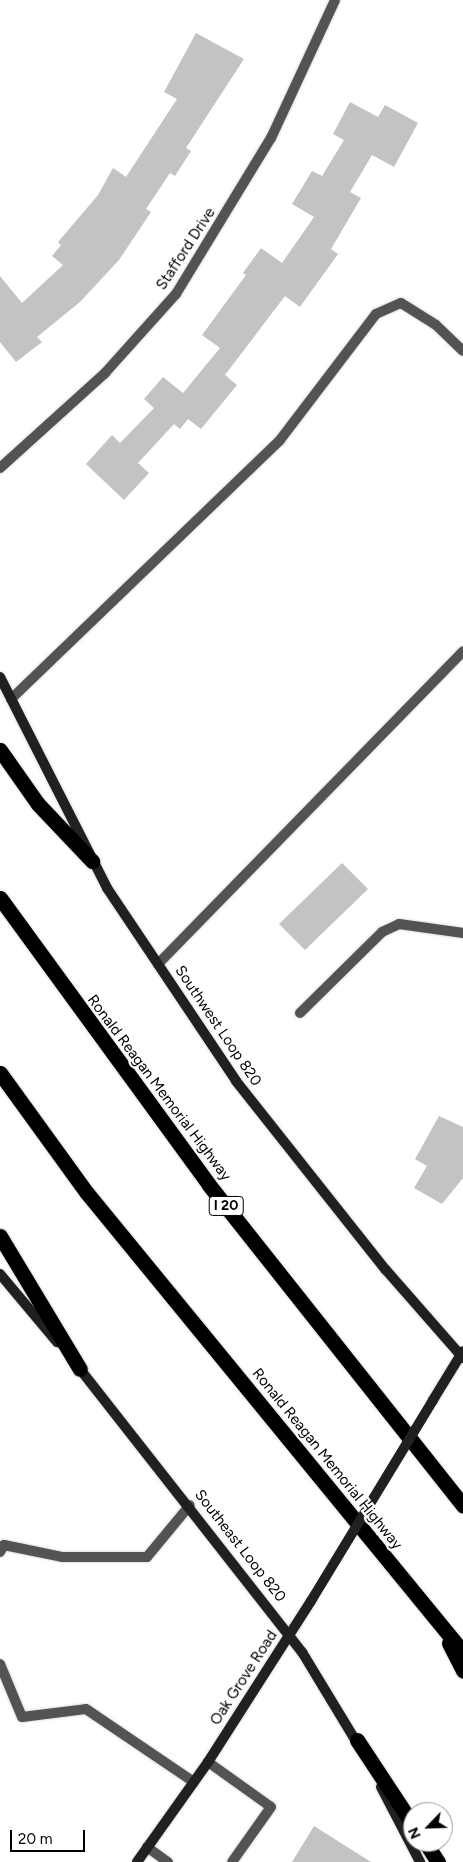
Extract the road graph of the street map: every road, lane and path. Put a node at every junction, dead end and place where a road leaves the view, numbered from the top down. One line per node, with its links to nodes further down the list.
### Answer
1 (335, 0): 3 (street, Stafford Drive)
2 (463, 351): 6 (street)
3 (0, 468)
4 (463, 651): 11 (street)
5 (0, 677): 6 (main road, Southwest Loop 820)
6 (11, 699): 8 (main road, Southwest Loop 820)
7 (0, 750): 8 (highway)
8 (92, 861): 11 (main road, Southwest Loop 820)
9 (0, 898): 19 (highway, Ronald Reagan Memorial Highway / I 20)
10 (463, 934): 12 (street)
11 (158, 964): 16 (main road, Southwest Loop 820)
12 (300, 1013)
13 (0, 1074): 21 (highway, Ronald Reagan Memorial Highway)
14 (0, 1236): 17 (highway)
15 (0, 1274): 17 (main road, Southeast Loop 820)
16 (462, 1355): 22 (main road, Oak Grove Road, bridge)
17 (80, 1369): 18 (main road, Southeast Loop 820)
18 (190, 1505): 20 (street); 22 (main road, Southeast Loop 820)
19 (463, 1505)
20 (0, 1552)
21 (441, 1626): 23 (highway, Ronald Reagan Memorial Highway); 25 (highway)
22 (289, 1636): 26 (main road, Southeast Loop 820); 27 (main road, Oak Grove Road)
23 (463, 1652)
24 (0, 1664): 28 (street)
25 (463, 1671)
26 (357, 1740): 29 (highway); 34 (main road, Southeast Loop 820)
27 (208, 1762): 28 (main road, Oak Grove Road); 33 (street)
28 (194, 1782): 30 (main road, Oak Grove Road)
29 (403, 1810)
30 (147, 1847): 31 (main road, Oak Grove Road); 32 (street)
31 (137, 1862)
32 (168, 1862)
33 (232, 1862)
34 (420, 1862)

